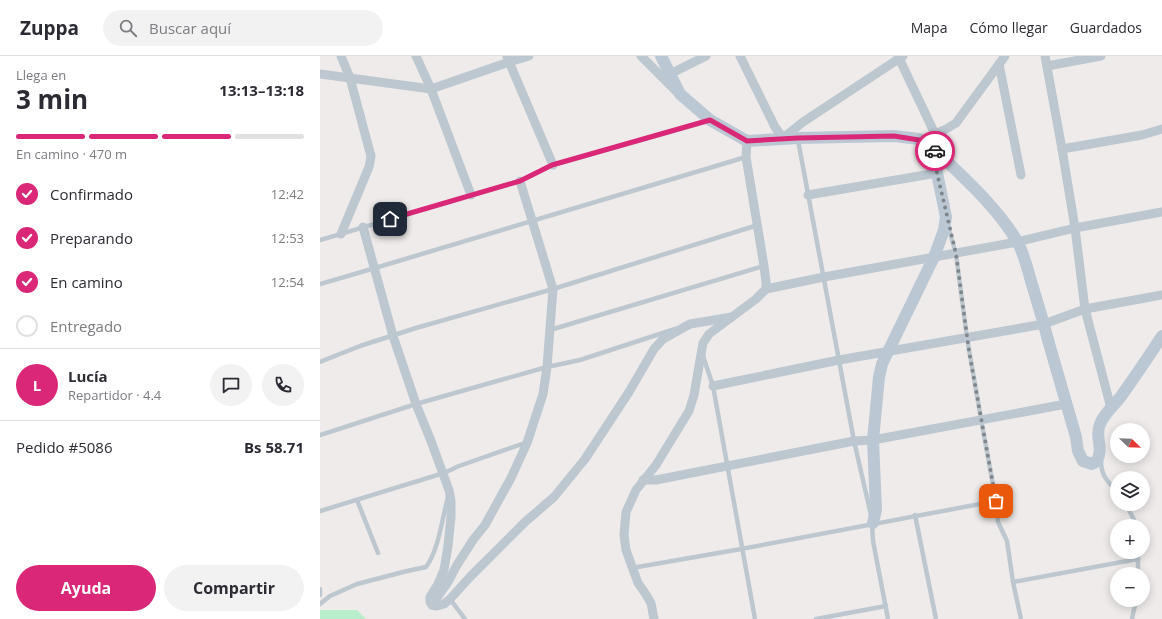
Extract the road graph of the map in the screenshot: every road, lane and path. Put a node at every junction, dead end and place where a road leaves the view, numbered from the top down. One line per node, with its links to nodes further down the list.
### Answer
1 (341, 56): 17 (street)
2 (416, 56): 18 (street)
3 (529, 56): 12 (street)
4 (641, 56): 19 (street)
5 (661, 56): 16 (street)
6 (706, 56): 16 (street)
7 (740, 56): 23 (street)
8 (1005, 56): 13 (street)
9 (1045, 56): 14 (street)
10 (1101, 56): 14 (street)
11 (900, 57): 22 (street); 23 (street)
12 (508, 59): 18 (street); 29 (street)
13 (1000, 64): 22 (street); 31 (street)
14 (1047, 66): 26 (street)
15 (320, 74): 17 (street)
16 (670, 74): 19 (street)
17 (350, 78): 18 (street); 41 (street)
18 (431, 89): 33 (street)
19 (680, 94): 20 (street)
20 (710, 120): 25 (street); 29 (lane)
21 (1162, 129): 26 (street)
22 (935, 134): 27 (street)
23 (783, 138): 24 (street); 25 (street)
24 (798, 138): 27 (street); 34 (lane)
25 (747, 141): 28 (street)
26 (1062, 149): 40 (street)
27 (935, 150): 30 (street); 43 (street)
28 (746, 157): 37 (lane); 38 (street)
29 (552, 165): 32 (lane)
30 (937, 173): 34 (street); 36 (street)
31 (1022, 175)
32 (520, 181): 33 (lane); 37 (street)
33 (471, 195): 39 (lane)
34 (808, 195): 48 (lane)
35 (1162, 212): 40 (street)
36 (946, 217): 44 (lane); 45 (street)
37 (533, 221): 47 (lane); 50 (street)
38 (758, 225): 46 (street); 50 (lane)
39 (363, 227): 41 (lane); 47 (street)
40 (1075, 228): 43 (street); 53 (street)
41 (340, 234): 42 (lane)
42 (320, 240)
43 (1018, 242): 44 (street); 56 (street)
44 (956, 254): 45 (street); 60 (lane)
45 (934, 257): 48 (street); 61 (street)
46 (764, 266): 51 (street); 57 (lane)
47 (375, 268): 49 (lane); 58 (street)
48 (824, 276): 51 (street); 63 (lane)
49 (320, 284)
50 (553, 289): 57 (street); 58 (lane)
51 (766, 289): 54 (street)
52 (1162, 295): 53 (street)
53 (1085, 309): 56 (street); 69 (street)
54 (732, 317): 55 (street); 62 (street)
55 (690, 324): 65 (lane); 94 (street)
56 (1044, 324): 60 (street); 68 (street)
57 (549, 330): 65 (street)
58 (393, 336): 64 (lane); 67 (street)
59 (1162, 336): 69 (street)
60 (967, 338): 61 (street); 70 (lane)
61 (887, 352): 63 (street); 72 (street)
62 (701, 353): 66 (lane); 78 (street)
63 (839, 360): 66 (street); 73 (lane)
64 (320, 362)
65 (547, 367): 67 (lane); 74 (street)
66 (713, 386): 76 (lane)
67 (416, 404): 71 (lane); 77 (street)
68 (1066, 404): 70 (street); 75 (street)
69 (1111, 408): 75 (street)
70 (981, 419): 72 (street); 82 (lane)
71 (320, 435)
72 (873, 440): 73 (street); 85 (street)
73 (854, 441): 76 (street); 85 (lane)
74 (527, 443): 77 (lane); 96 (street)
75 (1100, 452): 79 (lane)
76 (727, 466): 78 (street); 86 (lane)
77 (444, 474): 80 (street); 81 (lane)
78 (643, 480): 90 (street)
79 (1110, 484)
80 (449, 490): 95 (lane); 96 (street)
81 (357, 500): 83 (lane); 87 (lane)
82 (996, 501): 84 (lane); 91 (lane)
83 (320, 511)
84 (915, 515): 85 (lane); 104 (lane)
85 (873, 523): 86 (lane); 97 (lane)
86 (742, 549): 90 (lane); 101 (lane)
87 (378, 552)
88 (1138, 559): 89 (lane); 91 (lane)
89 (1138, 567)
90 (632, 568): 100 (street)
91 (1013, 582): 105 (lane)
92 (320, 589): 93 (lane)
93 (320, 595)
94 (450, 599): 96 (street); 99 (lane)
95 (320, 604)
96 (432, 605)
97 (886, 606): 102 (lane); 103 (lane)
98 (1135, 607): 106 (lane)
99 (465, 619)
100 (654, 619)
101 (755, 619)
102 (816, 619)
103 (888, 619)
104 (936, 619)
105 (1021, 619)
106 (1132, 619)

